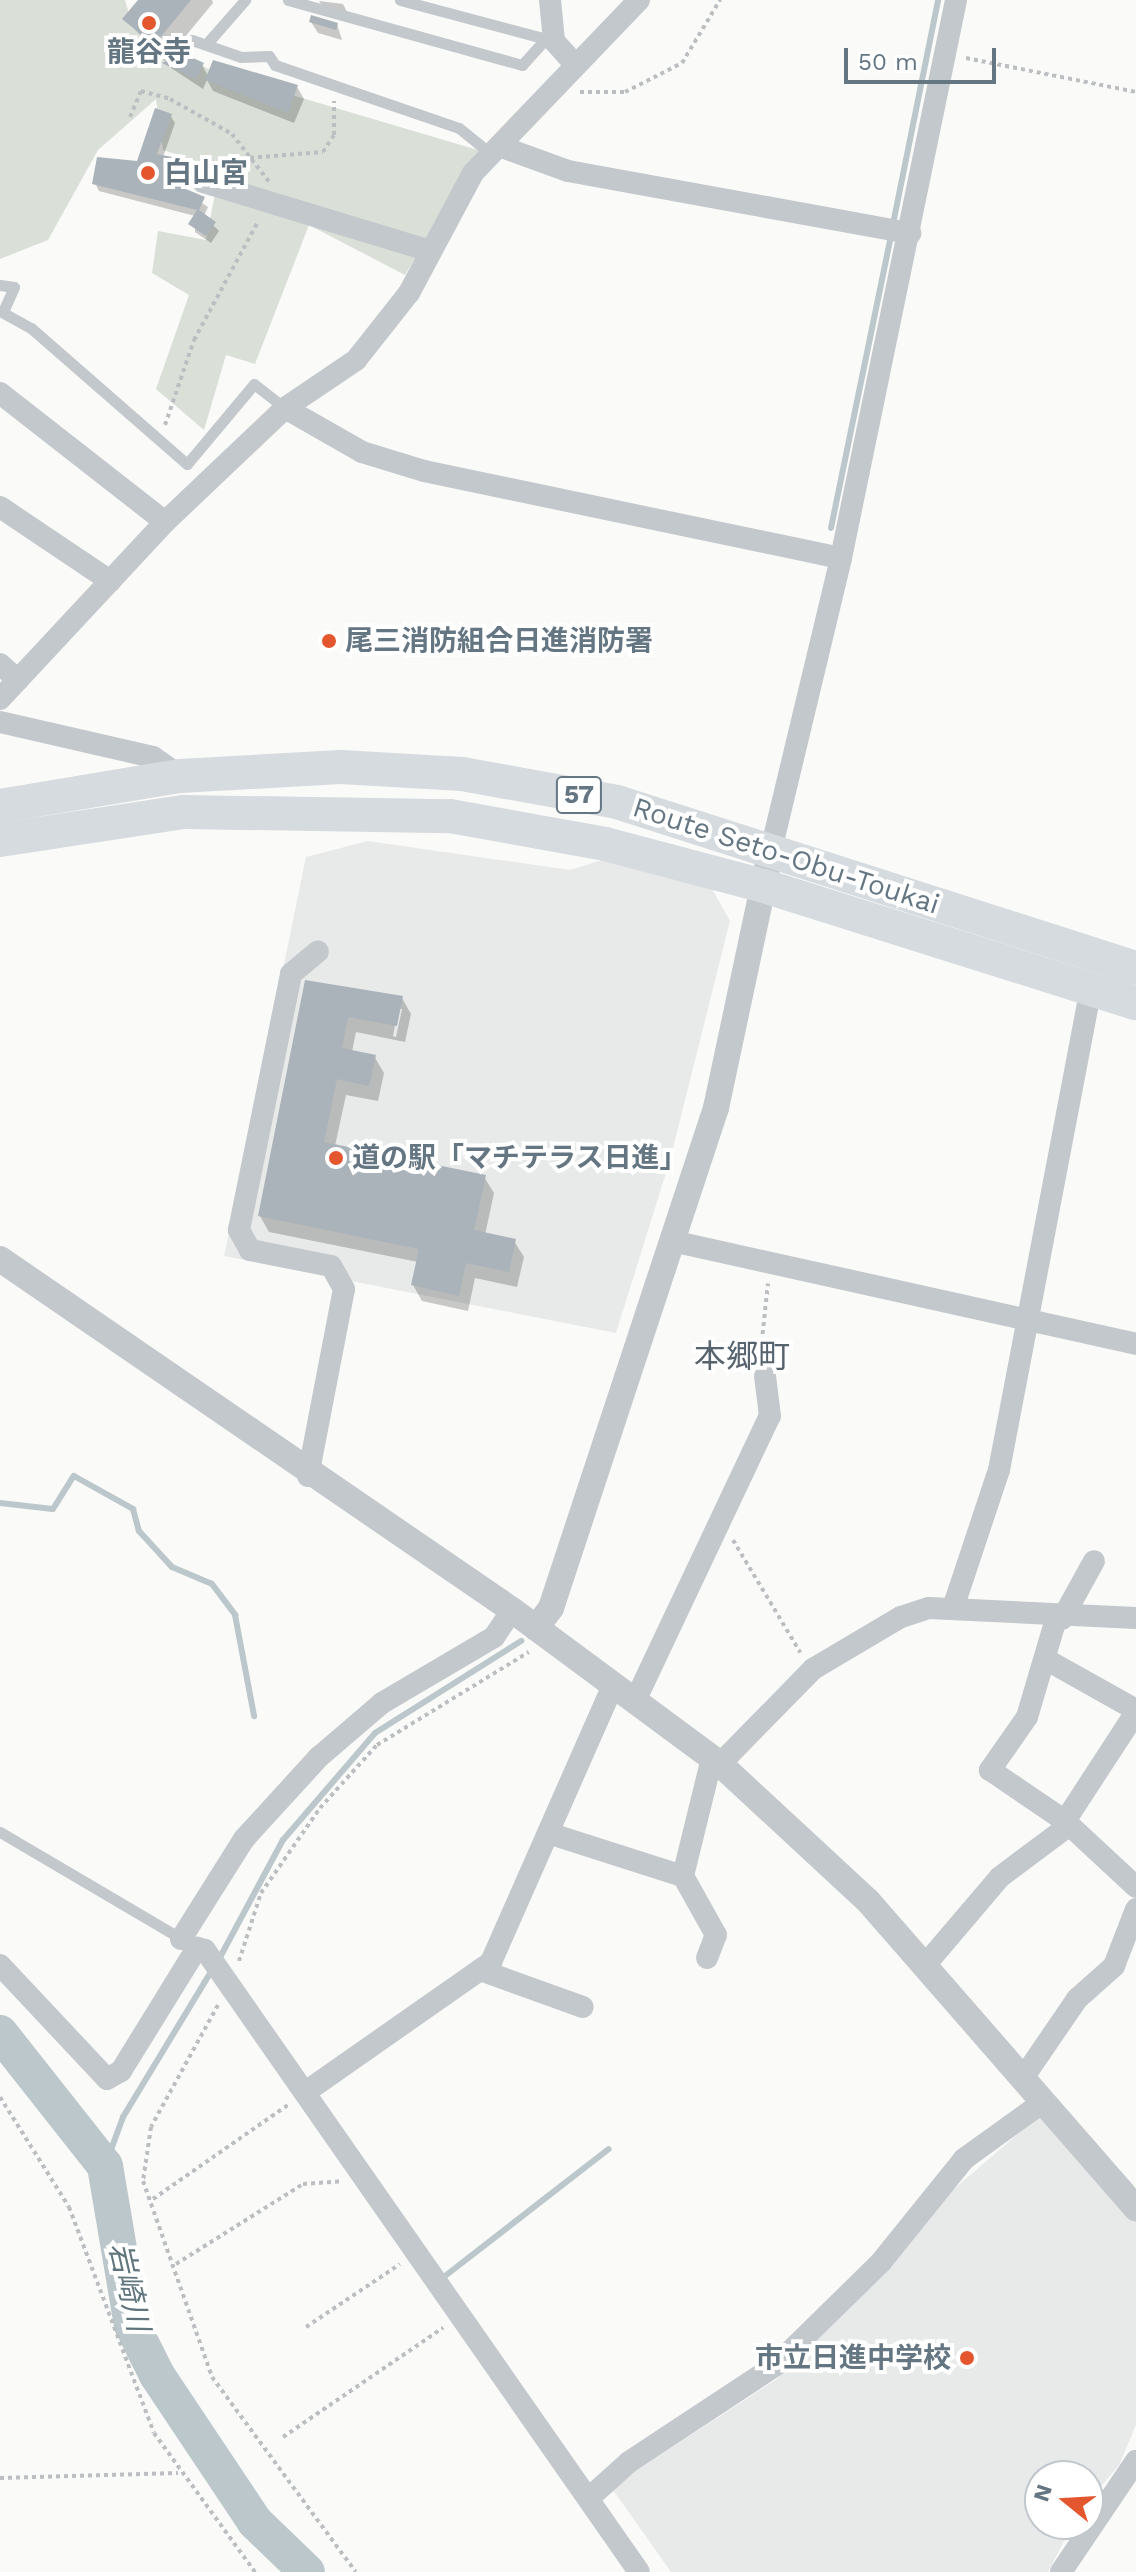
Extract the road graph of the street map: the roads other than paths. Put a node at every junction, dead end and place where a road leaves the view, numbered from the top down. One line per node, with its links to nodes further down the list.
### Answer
1 (245, 0): 8 (lane)
2 (288, 0): 7 (lane)
3 (400, 0): 7 (lane)
4 (550, 0): 7 (street)
5 (639, 0): 10 (street)
6 (956, 0): 13 (street)
7 (550, 40): 10 (street)
8 (209, 41): 9 (lane); 11 (lane)
9 (164, 51)
10 (573, 62): 11 (street)
11 (495, 150): 13 (street); 14 (street)
12 (208, 183): 14 (street)
13 (910, 233): 21 (street)
14 (430, 251): 18 (street)
15 (0, 285): 16 (lane)
16 (2, 312): 18 (lane)
17 (0, 393): 20 (street)
18 (285, 408): 20 (street); 21 (street)
19 (0, 507): 22 (street)
20 (165, 522): 22 (street)
21 (841, 558): 30 (street)
22 (110, 581): 24 (street)
23 (0, 664): 24 (street)
24 (18, 680): 25 (street)
25 (0, 699)
26 (0, 722): 27 (street)
27 (180, 776): 28 (main road, Route Seto-Obu-Toukai / 57); 30 (main road, Route Seto-Obu-Toukai / 57)
28 (0, 806)
29 (0, 840): 31 (main road, Route Seto-Obu-Toukai / 57)
30 (771, 850): 31 (street); 33 (main road, Route Seto-Obu-Toukai / 57)
31 (764, 886): 34 (main road, Route Seto-Obu-Toukai / 57); 36 (street)
32 (318, 951): 41 (street)
33 (1136, 968)
34 (1091, 989): 35 (main road, Route Seto-Obu-Toukai / 57); 38 (street)
35 (1136, 1003)
36 (672, 1241): 38 (street); 47 (street)
37 (0, 1259): 41 (street)
38 (1027, 1321): 39 (street); 43 (street)
39 (1136, 1344)
40 (765, 1376): 50 (street)
41 (308, 1476): 44 (street)
42 (1094, 1561): 46 (street)
43 (953, 1608): 46 (street); 52 (street)
44 (512, 1610): 47 (street); 59 (street)
45 (1136, 1618): 46 (street)
46 (1059, 1619): 48 (street)
47 (543, 1634): 49 (street)
48 (1047, 1660): 51 (street); 53 (street)
49 (613, 1685): 50 (street); 55 (street)
50 (635, 1701): 52 (street)
51 (1136, 1711): 53 (street)
52 (716, 1761): 56 (street); 61 (street)
53 (1066, 1824): 57 (street); 61 (street)
54 (0, 1832): 59 (lane)
55 (548, 1833): 56 (street); 63 (street)
56 (683, 1876): 60 (street)
57 (1136, 1887)
58 (1136, 1909): 65 (street)
59 (194, 1946): 62 (street); 66 (street)
60 (707, 1958)
61 (926, 1964): 65 (street)
62 (0, 1965)
63 (480, 1970): 64 (street); 66 (street)
64 (583, 2007)
65 (1023, 2078): 67 (street)
66 (307, 2091): 70 (street)
67 (1043, 2102): 68 (street); 70 (street)
68 (1136, 2208)
69 (1136, 2461): 72 (street)
70 (589, 2498): 71 (street)
71 (639, 2572)
72 (1061, 2572)

